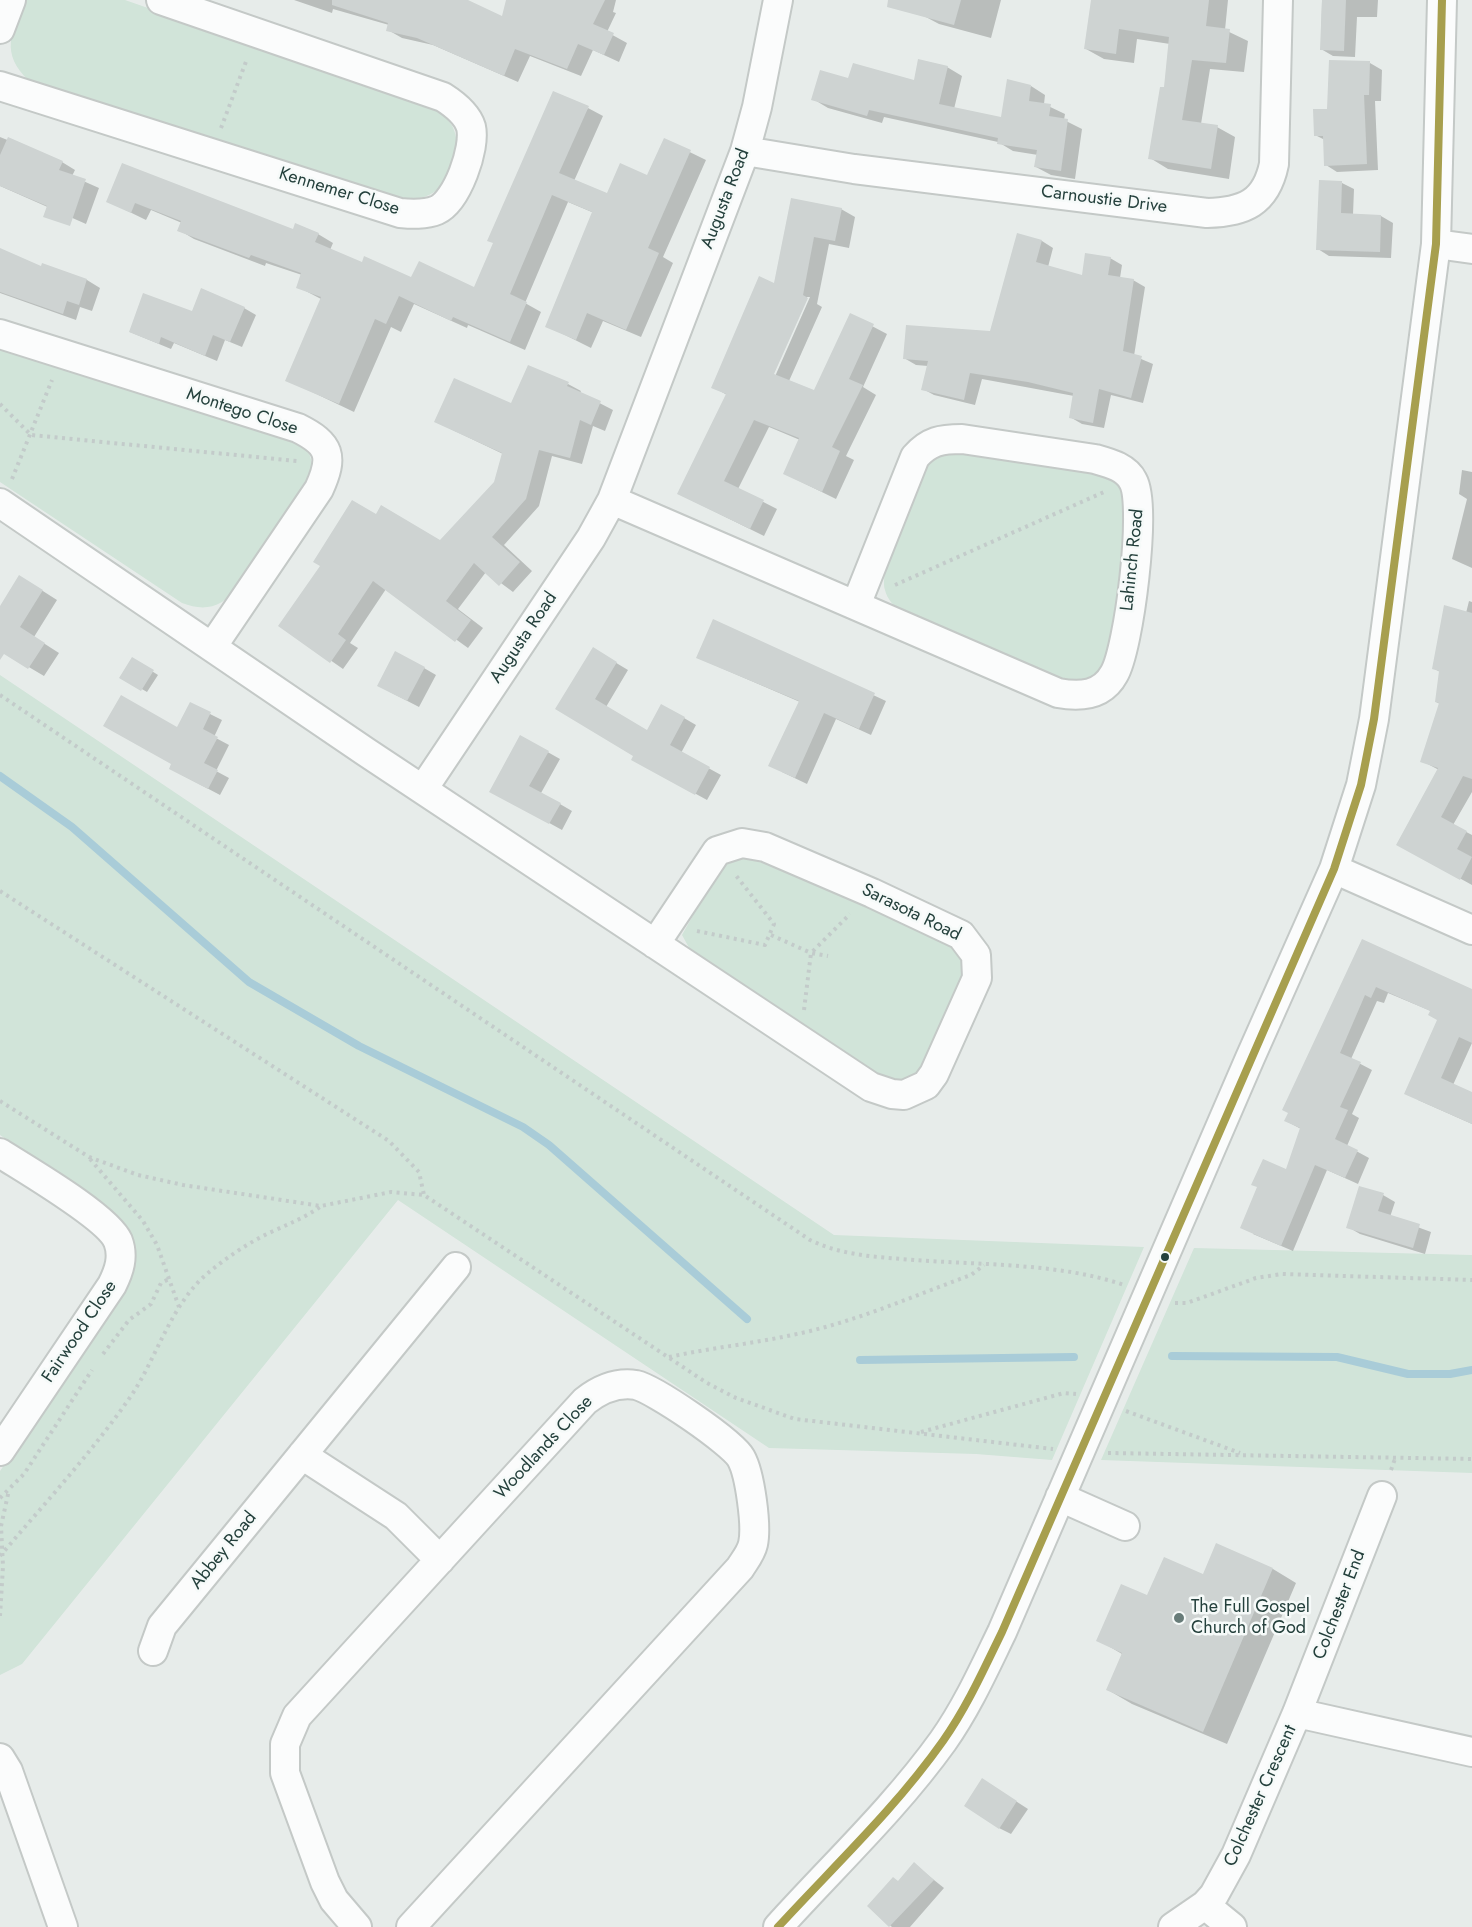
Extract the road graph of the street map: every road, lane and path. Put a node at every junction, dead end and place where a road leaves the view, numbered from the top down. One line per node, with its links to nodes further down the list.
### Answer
1 (11, 0): 6 (street)
2 (161, 0): 7 (street, Kennemer Close)
3 (778, 0): 9 (street, Augusta Road)
4 (1278, 0): 9 (street, Carnoustie Drive)
5 (1442, 0): 11 (street)
6 (0, 29)
7 (256, 33): 10 (path); 10 (street, Kennemer Close)
8 (0, 86): 10 (street, Kennemer Close)
9 (745, 151): 19 (street, Augusta Road)
10 (212, 152)
11 (1436, 244): 12 (street); 26 (street)
12 (1472, 249)
13 (0, 334): 14 (street, Montego Close)
14 (62, 354): 16 (path); 17 (street, Montego Close)
15 (0, 404): 16 (path)
16 (31, 435): 17 (path); 20 (path)
17 (327, 464): 22 (street)
18 (1132, 478): 21 (path); 21 (street); 21 (street, Lahinch Road)
19 (612, 500): 21 (street, Lahinch Road); 24 (street, Augusta Road)
20 (0, 503): 22 (street)
21 (856, 605)
22 (212, 647): 24 (street)
23 (0, 695): 39 (path)
24 (423, 789): 30 (street, Sarasota Road)
25 (717, 851): 28 (street, Sarasota Road); 30 (street); 31 (path)
26 (1334, 869): 29 (street); 55 (street)
27 (0, 891): 37 (path)
28 (872, 893): 32 (path); 34 (street, Sarasota Road)
29 (1472, 930)
30 (661, 934): 31 (path); 34 (street, Sarasota Road)
31 (771, 935): 32 (path)
32 (811, 953): 33 (path); 34 (path)
33 (828, 956)
34 (800, 1039)
35 (0, 1101): 38 (path)
36 (0, 1152): 49 (street, Fairwood Close)
37 (424, 1195): 38 (path); 46 (path)
38 (321, 1206): 58 (path)
39 (985, 1265): 43 (path); 46 (path)
40 (456, 1267): 51 (street, Abbey Road)
41 (169, 1279): 45 (path)
42 (1472, 1280): 44 (path)
43 (1132, 1287)
44 (1166, 1302)
45 (100, 1356)
46 (669, 1357): 48 (path)
47 (94, 1366): 53 (path)
48 (918, 1434)
49 (0, 1450)
50 (1245, 1454): 52 (path)
51 (302, 1455): 59 (street); 61 (street, Abbey Road)
52 (1472, 1459)
53 (9, 1490): 56 (path); 58 (path)
54 (1382, 1496): 62 (street, Colchester End)
55 (1060, 1497): 57 (street); 69 (street)
56 (0, 1498)
57 (1125, 1526)
58 (1, 1555): 60 (path)
59 (440, 1560): 67 (street, Woodlands Close); 68 (street, Woodlands Close)
60 (0, 1616)
61 (153, 1651)
62 (1297, 1713): 63 (street, Colchester Crescent); 65 (street, Colchester Crescent)
63 (1472, 1752)
64 (0, 1758): 66 (street)
65 (1205, 1905): 70 (street, Colchester Crescent); 71 (street)
66 (63, 1927)
67 (357, 1927)
68 (411, 1927)
69 (778, 1927)
70 (1173, 1927)
71 (1232, 1927)

